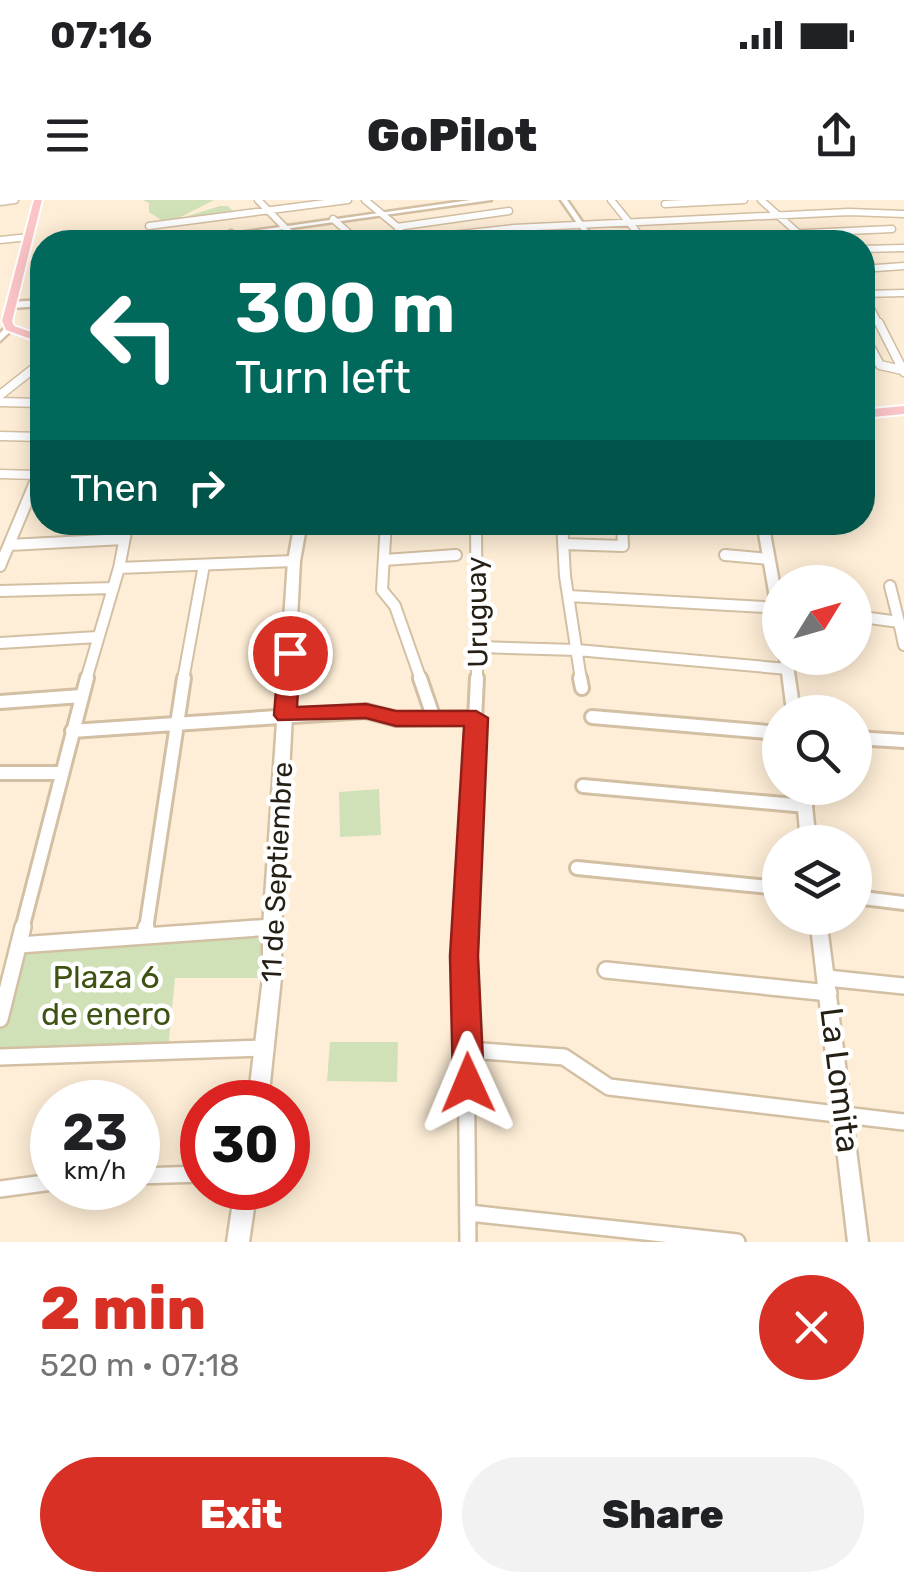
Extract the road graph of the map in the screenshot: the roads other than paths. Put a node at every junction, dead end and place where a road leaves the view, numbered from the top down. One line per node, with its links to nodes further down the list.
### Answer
1 (14, 200): 13 (street)
2 (38, 200): 32 (main road)
3 (258, 200): 16 (street)
4 (348, 200): 14 (street)
5 (365, 200): 19 (street)
6 (474, 200): 7 (main road); 19 (main road)
7 (487, 200)
8 (507, 200): 17 (street)
9 (561, 200): 26 (street)
10 (611, 200): 24 (street)
11 (744, 200): 15 (street)
12 (761, 200): 21 (street)
13 (0, 202)
14 (315, 202): 16 (street)
15 (663, 202): 23 (street)
16 (269, 210): 25 (street); 28 (street)
17 (510, 211): 29 (street); 30 (street)
18 (155, 214): 25 (street)
19 (381, 214): 22 (main road); 29 (street)
20 (904, 214): 21 (street)
21 (778, 215): 23 (street); 41 (street)
22 (334, 220): 28 (main road); 35 (street)
23 (680, 220): 24 (street); 40 (street)
24 (630, 223): 26 (street); 39 (street)
25 (162, 224): 27 (street)
26 (578, 225): 30 (street); 38 (street)
27 (149, 226)
28 (284, 226): 33 (main road); 34 (street)
29 (397, 227): 36 (street)
30 (514, 228): 37 (street)
31 (892, 229): 42 (street)
32 (30, 230)
33 (266, 230)
34 (288, 230)
35 (345, 230)
36 (401, 230)
37 (499, 230)
38 (582, 230)
39 (636, 230)
40 (689, 230)
41 (796, 230)
42 (861, 230)
43 (30, 232): 44 (main road)
44 (29, 236): 45 (street); 52 (main road)
45 (0, 240)
46 (904, 248): 47 (street)
47 (875, 249)
48 (904, 266): 49 (street)
49 (875, 268)
50 (875, 293): 51 (street)
51 (904, 293)
52 (8, 304): 54 (main road)
53 (875, 316): 58 (street)
54 (4, 326): 55 (main road); 56 (street)
55 (30, 336)
56 (0, 338)
57 (875, 356): 58 (street)
58 (903, 371)
59 (30, 372): 60 (street)
60 (0, 398): 61 (street)
61 (30, 402)
62 (901, 413): 63 (main road)
63 (875, 414)
64 (0, 436): 65 (street)
65 (30, 437)
66 (30, 470): 67 (street)
67 (0, 474)
68 (30, 493): 69 (street)
69 (26, 502): 70 (street); 80 (street)
70 (30, 502)
71 (125, 535): 78 (street)
72 (299, 535): 84 (main road, 11 de Septiembre)
73 (385, 535): 85 (street)
74 (476, 535): 100 (street, Uruguay)
75 (563, 535): 79 (street)
76 (623, 535): 79 (street)
77 (764, 535): 83 (street)
78 (124, 539): 80 (street); 89 (street)
79 (563, 544): 93 (street)
80 (8, 545): 88 (street)
81 (456, 555): 85 (street)
82 (725, 555): 83 (street)
83 (768, 559): 87 (street)
84 (294, 560): 86 (street); 106 (main road, 11 de Septiembre)
85 (384, 560): 107 (street)
86 (204, 565): 89 (street); 110 (street)
87 (769, 565)
88 (0, 566)
89 (120, 568): 91 (street)
90 (890, 586): 96 (street)
91 (114, 588): 92 (street); 97 (street)
92 (0, 591)
93 (569, 596): 94 (street); 101 (street)
94 (762, 612)
95 (872, 618): 96 (street)
96 (899, 622): 99 (street)
97 (97, 637): 98 (street); 104 (street)
98 (0, 643)
99 (904, 645)
100 (479, 647): 101 (street); 109 (street, Uruguay)
101 (578, 650): 102 (street); 103 (street)
102 (762, 661)
103 (582, 688)
104 (81, 696): 105 (street); 111 (street)
105 (0, 702)
106 (286, 715): 107 (street); 110 (street); 124 (main road, 11 de Septiembre)
107 (434, 716): 109 (street)
108 (592, 717): 112 (street)
109 (476, 718): 133 (street, Uruguay)
110 (176, 722): 111 (street); 126 (street)
111 (72, 731): 116 (street)
112 (762, 731)
113 (872, 739): 114 (street)
114 (904, 741)
115 (0, 773): 116 (street)
116 (62, 773): 127 (street)
117 (583, 786): 118 (street)
118 (806, 806): 119 (street)
119 (808, 825)
120 (578, 868): 121 (street)
121 (762, 886)
122 (872, 899): 123 (street)
123 (904, 903)
124 (272, 926): 126 (street); 132 (main road, 11 de Septiembre)
125 (820, 935): 129 (street, La Lomita)
126 (145, 936): 127 (street)
127 (19, 946): 131 (street)
128 (606, 970): 129 (street)
129 (828, 986): 130 (street); 136 (street, La Lomita)
130 (904, 986)
131 (0, 1019)
132 (266, 1048): 134 (street); 135 (main road, 11 de Septiembre)
133 (468, 1050): 136 (street); 141 (street, Uruguay)
134 (0, 1057)
135 (261, 1080)
136 (845, 1114): 137 (street); 145 (street, La Lomita)
137 (904, 1122)
138 (30, 1185): 139 (street)
139 (0, 1189)
140 (243, 1210): 142 (main road)
141 (469, 1214): 143 (street, Uruguay); 144 (street)
142 (238, 1242)
143 (468, 1242)
144 (737, 1242)
145 (858, 1242)

